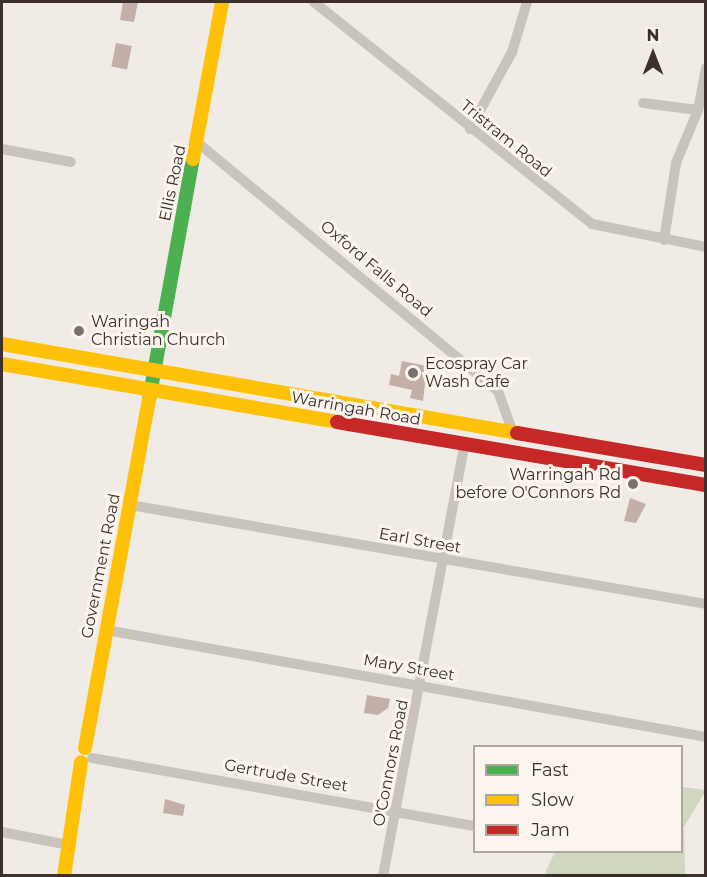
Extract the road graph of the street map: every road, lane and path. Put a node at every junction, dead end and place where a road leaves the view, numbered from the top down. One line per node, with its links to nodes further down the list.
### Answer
1 (222, 2): 8 (main road, Ellis Road)
2 (314, 2): 7 (street, Tristram Road)
3 (527, 2): 7 (street)
4 (705, 68): 6 (street)
5 (643, 103): 6 (street)
6 (698, 110): 11 (street)
7 (470, 129): 11 (street, Tristram Road)
8 (198, 143): 15 (main road, Ellis Road); 17 (street, Oxford Falls Road)
9 (2, 149): 10 (street)
10 (71, 162)
11 (664, 240): 12 (street, Tristram Road)
12 (705, 247)
13 (2, 344): 15 (main road, Warringah Road)
14 (2, 364): 16 (main road, Warringah Road)
15 (154, 370): 16 (main road, Ellis Road); 17 (main road, Warringah Road)
16 (151, 390): 18 (main road, Warringah Road); 21 (main road, Government Road)
17 (513, 434): 19 (main road, Warringah Road)
18 (465, 444): 20 (main road, Warringah Road); 22 (street, O'Connors Road)
19 (705, 465)
20 (705, 485)
21 (130, 505): 22 (street, Earl Street); 24 (main road, Government Road)
22 (443, 560): 23 (street, Earl Street); 25 (street, O'Connors Road)
23 (705, 604)
24 (106, 630): 25 (street, Mary Street); 27 (main road, Government Road)
25 (422, 686): 26 (street, Mary Street); 28 (street, O'Connors Road)
26 (705, 737)
27 (86, 756): 28 (street, Gertrude Street); 31 (main road, Government Road)
28 (398, 811): 29 (street, Gertrude Street); 33 (street, O'Connors Road)
29 (473, 826)
30 (2, 832): 31 (street)
31 (68, 845): 32 (main road, Government Road)
32 (63, 876)
33 (383, 876)

